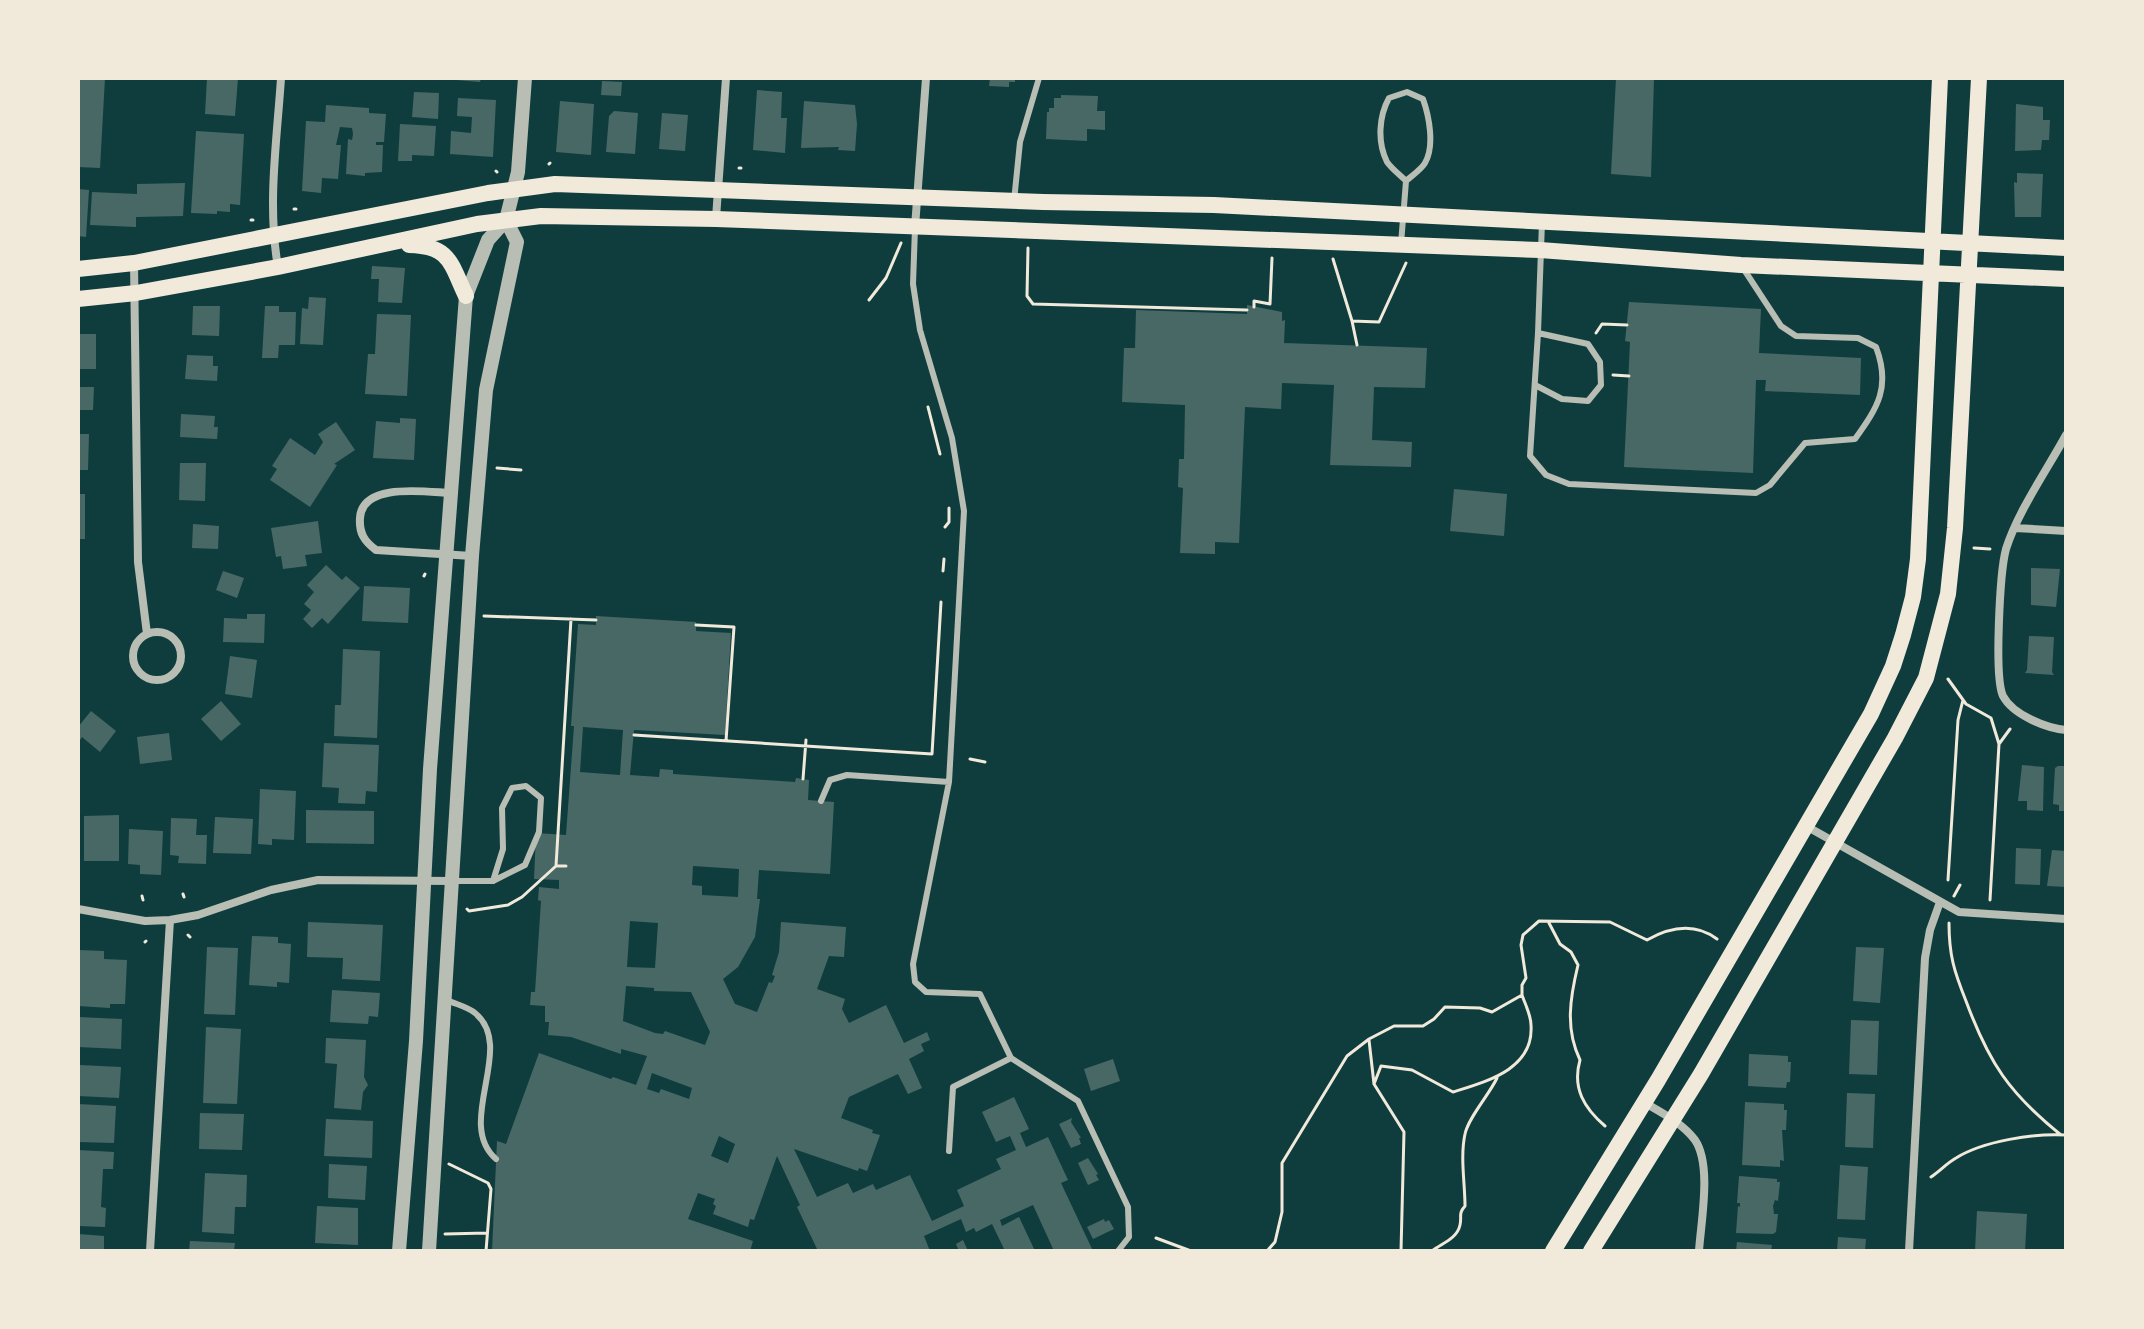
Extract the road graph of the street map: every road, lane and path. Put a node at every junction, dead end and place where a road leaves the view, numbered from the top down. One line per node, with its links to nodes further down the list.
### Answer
1 (281, 78): 18 (street)
2 (525, 78): 9 (street)
3 (726, 78): 10 (street)
4 (926, 78): 11 (street)
5 (1039, 78): 12 (lane)
6 (1940, 78): 20 (main road)
7 (1979, 78): 22 (main road)
8 (1406, 181): 8 (lane); 13 (lane)
9 (514, 189): 10 (main road); 15 (street); 18 (main road)
10 (718, 190): 11 (main road); 14 (street)
11 (917, 197): 12 (main road); 17 (street)
12 (1014, 201): 13 (main road)
13 (1402, 216): 16 (main road); 26 (lane)
14 (716, 219): 15 (main road); 17 (main road)
15 (506, 220): 23 (main road); 37 (street); 59 (street)
16 (1542, 222): 20 (main road); 25 (lane)
17 (915, 227): 26 (main road); 80 (lane)
18 (273, 237): 29 (main road); 31 (street)
19 (901, 243): 39 (path)
20 (1932, 243): 22 (main road); 33 (main road)
21 (1028, 244): 41 (path)
22 (1970, 244): 24 (main road); 34 (main road)
23 (379, 245): 31 (main road); 37 (main road)
24 (2066, 248)
25 (1540, 250): 26 (main road); 30 (main road); 45 (lane)
26 (1404, 252): 42 (path)
27 (1272, 254): 40 (path)
28 (1333, 257): 42 (path)
29 (134, 263): 32 (main road); 36 (street)
30 (1741, 265): 33 (main road); 49 (lane)
31 (278, 267): 36 (main road)
32 (78, 269)
33 (1930, 273): 34 (main road); 82 (main road)
34 (1968, 274): 35 (main road); 83 (main road)
35 (2066, 279)
36 (136, 293): 38 (main road); 67 (street)
37 (466, 296): 53 (street)
38 (78, 299)
39 (869, 300)
40 (1254, 307)
41 (1247, 310)
42 (1352, 321): 46 (path)
43 (1602, 324): 44 (path)
44 (1627, 325)
45 (1538, 333): 49 (lane); 49 (lane)
46 (1357, 345)
47 (1617, 375): 48 (path)
48 (1629, 376)
49 (1535, 385)
50 (2066, 435): 54 (street)
51 (493, 468): 52 (path)
52 (521, 470)
53 (450, 493): 58 (street); 58 (street)
54 (2015, 528): 55 (street); 71 (street)
55 (2066, 531)
56 (1974, 548): 57 (path)
57 (1990, 549)
58 (446, 555): 59 (street); 87 (street)
59 (472, 556): 88 (street)
60 (944, 559): 61 (path)
61 (943, 571)
62 (941, 602): 76 (path)
63 (484, 616): 64 (path)
64 (571, 619): 65 (path); 84 (path)
65 (596, 620)
66 (696, 625): 74 (path)
67 (147, 634): 67 (street)
68 (1948, 679): 69 (path)
69 (1963, 700): 75 (path); 86 (path)
70 (2010, 729): 75 (path)
71 (2066, 730)
72 (634, 735): 74 (path)
73 (806, 740): 76 (path)
74 (726, 741): 76 (path)
75 (1999, 744): 92 (path)
76 (806, 746): 79 (path)
77 (970, 759): 78 (path)
78 (985, 762)
79 (803, 779)
80 (949, 782): 81 (lane); 104 (lane)
81 (821, 801)
82 (1806, 826): 83 (street); 107 (main road)
83 (1835, 843): 93 (street); 108 (main road)
84 (556, 866): 85 (path); 95 (path)
85 (566, 866)
86 (1948, 880)
87 (425, 881): 88 (street); 97 (street); 119 (street)
88 (453, 881): 89 (lane); 102 (street)
89 (493, 881): 89 (lane)
90 (1960, 885): 91 (path)
91 (1951, 899)
92 (1990, 900)
93 (1940, 902): 96 (street); 130 (street)
94 (78, 909): 97 (street)
95 (469, 911)
96 (2066, 919)
97 (170, 920): 118 (street)
98 (1548, 921): 100 (path); 101 (path); 109 (path)
99 (1949, 923): 110 (path)
100 (1717, 939)
101 (1522, 995): 103 (path); 105 (path)
102 (445, 999): 112 (lane); 120 (street)
103 (1369, 1039): 106 (path); 124 (path)
104 (1011, 1058): 111 (lane); 122 (lane)
105 (1497, 1078): 106 (path); 126 (path)
106 (1374, 1084): 125 (path)
107 (1644, 1102): 108 (street); 127 (main road)
108 (1673, 1119): 128 (main road); 129 (street)
109 (1605, 1126)
110 (2064, 1135): 114 (path)
111 (949, 1151)
112 (496, 1159)
113 (449, 1164): 115 (path)
114 (1931, 1177)
115 (487, 1233): 116 (path); 121 (path)
116 (445, 1234)
117 (1156, 1238): 123 (path)
118 (150, 1251)
119 (399, 1251)
120 (429, 1251)
121 (486, 1251)
122 (1118, 1251)
123 (1191, 1251)
124 (1267, 1251)
125 (1401, 1251)
126 (1432, 1251)
127 (1553, 1251)
128 (1591, 1251)
129 (1699, 1251)
130 (1909, 1251)

